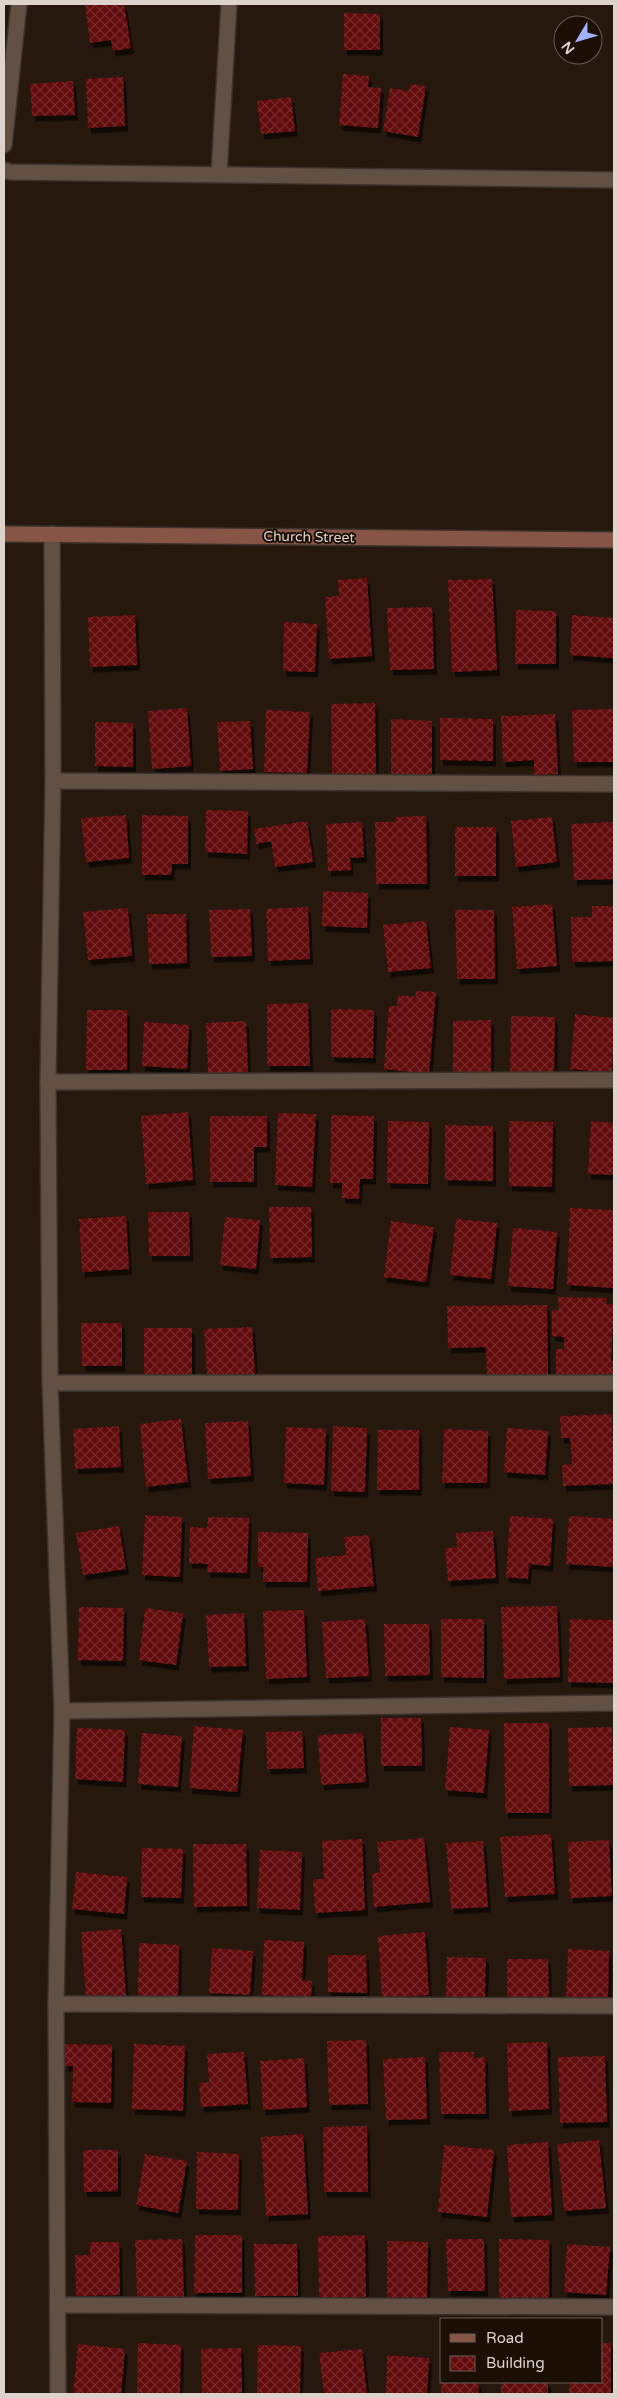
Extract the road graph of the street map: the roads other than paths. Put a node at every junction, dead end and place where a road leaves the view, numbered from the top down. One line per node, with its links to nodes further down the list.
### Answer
1 (19, 4): 3 (street)
2 (229, 4): 5 (street)
3 (4, 145)
4 (4, 170): 5 (street)
5 (219, 174): 6 (street)
6 (614, 180)
7 (4, 534): 8 (street, Church Street)
8 (52, 534): 9 (street, Church Street); 10 (street)
9 (614, 540)
10 (53, 781): 11 (street); 13 (street)
11 (614, 784)
12 (614, 1080): 13 (street)
13 (48, 1082): 14 (street)
14 (50, 1383): 15 (street); 17 (street)
15 (614, 1383)
16 (614, 1703): 17 (street)
17 (62, 1711): 18 (street)
18 (56, 2004): 19 (street); 20 (street)
19 (614, 2006)
20 (58, 2305): 21 (street); 22 (street)
21 (614, 2307)
22 (58, 2394)

